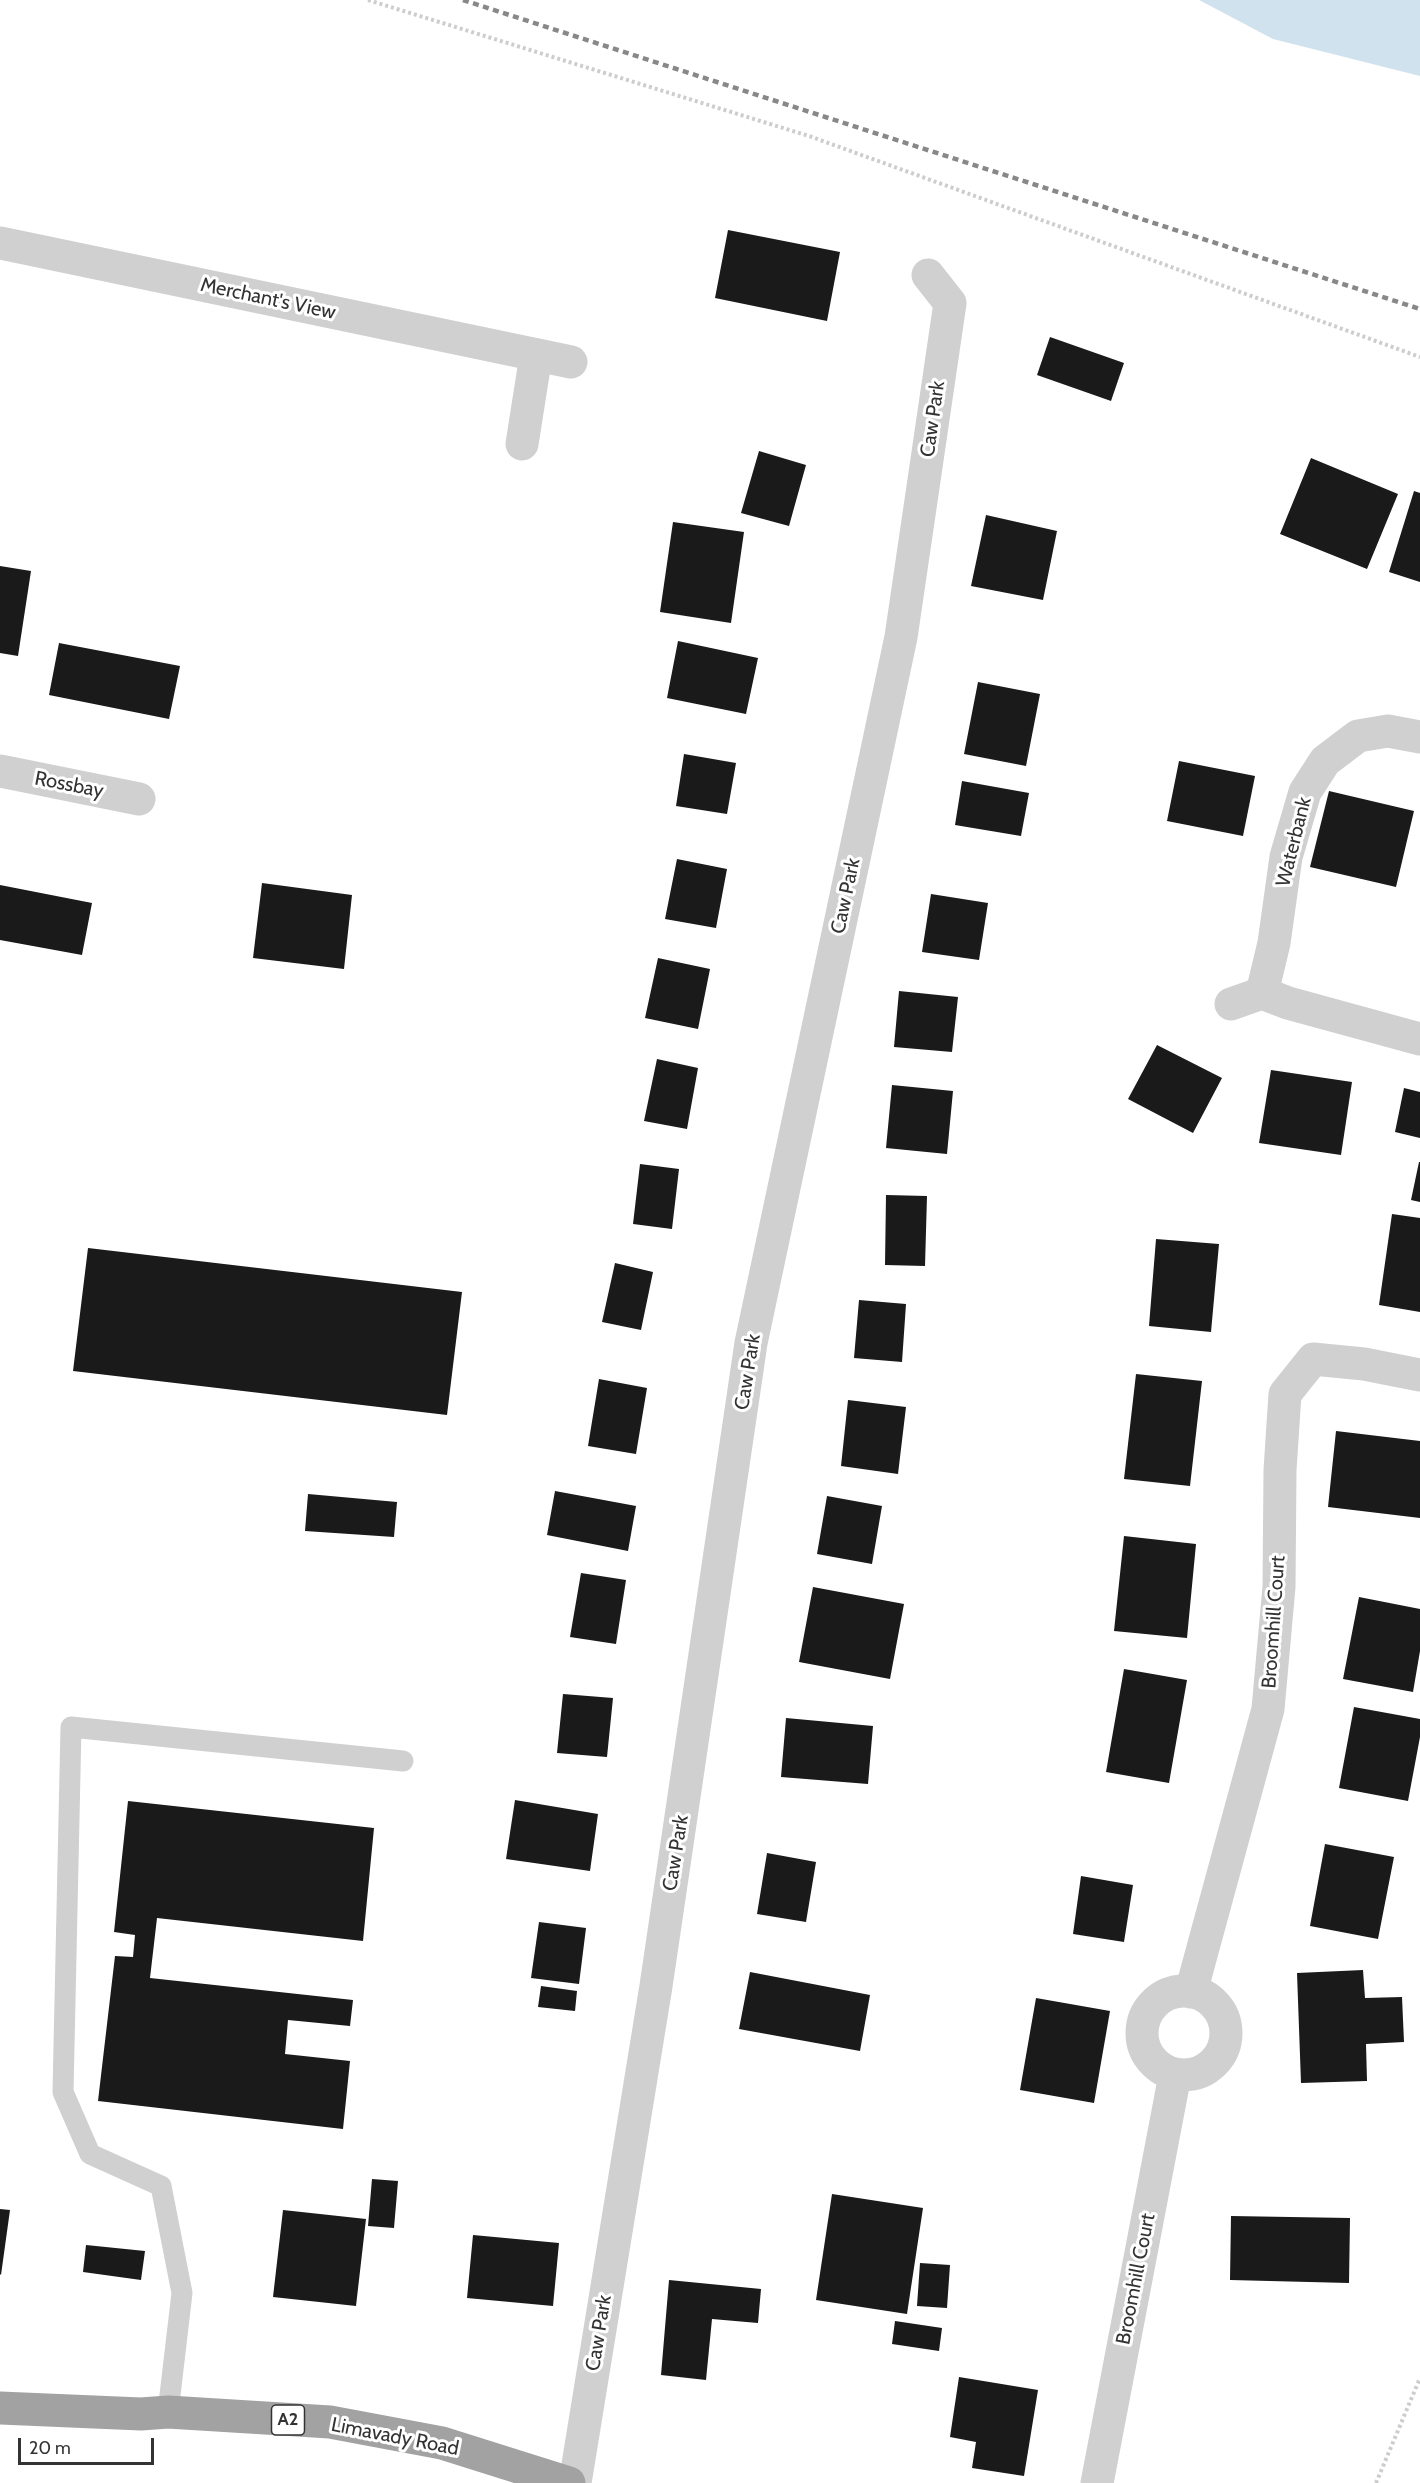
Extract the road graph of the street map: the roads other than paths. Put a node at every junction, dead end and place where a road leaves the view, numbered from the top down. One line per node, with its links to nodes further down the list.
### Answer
1 (0, 243): 3 (street, Merchant's View)
2 (928, 275): 19 (street, Caw Park)
3 (536, 355): 4 (street, Merchant's View); 5 (street)
4 (571, 362)
5 (522, 444)
6 (1420, 737): 9 (street, Waterbank)
7 (0, 771): 8 (street, Rossbay)
8 (139, 799)
9 (1262, 993): 10 (street); 11 (street)
10 (1231, 1004)
11 (1420, 1039)
12 (1420, 1375): 14 (street, Broomhill Court)
13 (404, 1761): 17 (lane)
14 (1191, 1992): 15 (street); 15 (street)
15 (1175, 2075): 20 (street, Broomhill Court)
16 (0, 2408): 17 (highway, Limavady Road / A2)
17 (168, 2412): 18 (highway, Limavady Road / A2)
18 (569, 2483)
19 (575, 2483)
20 (1097, 2483)

